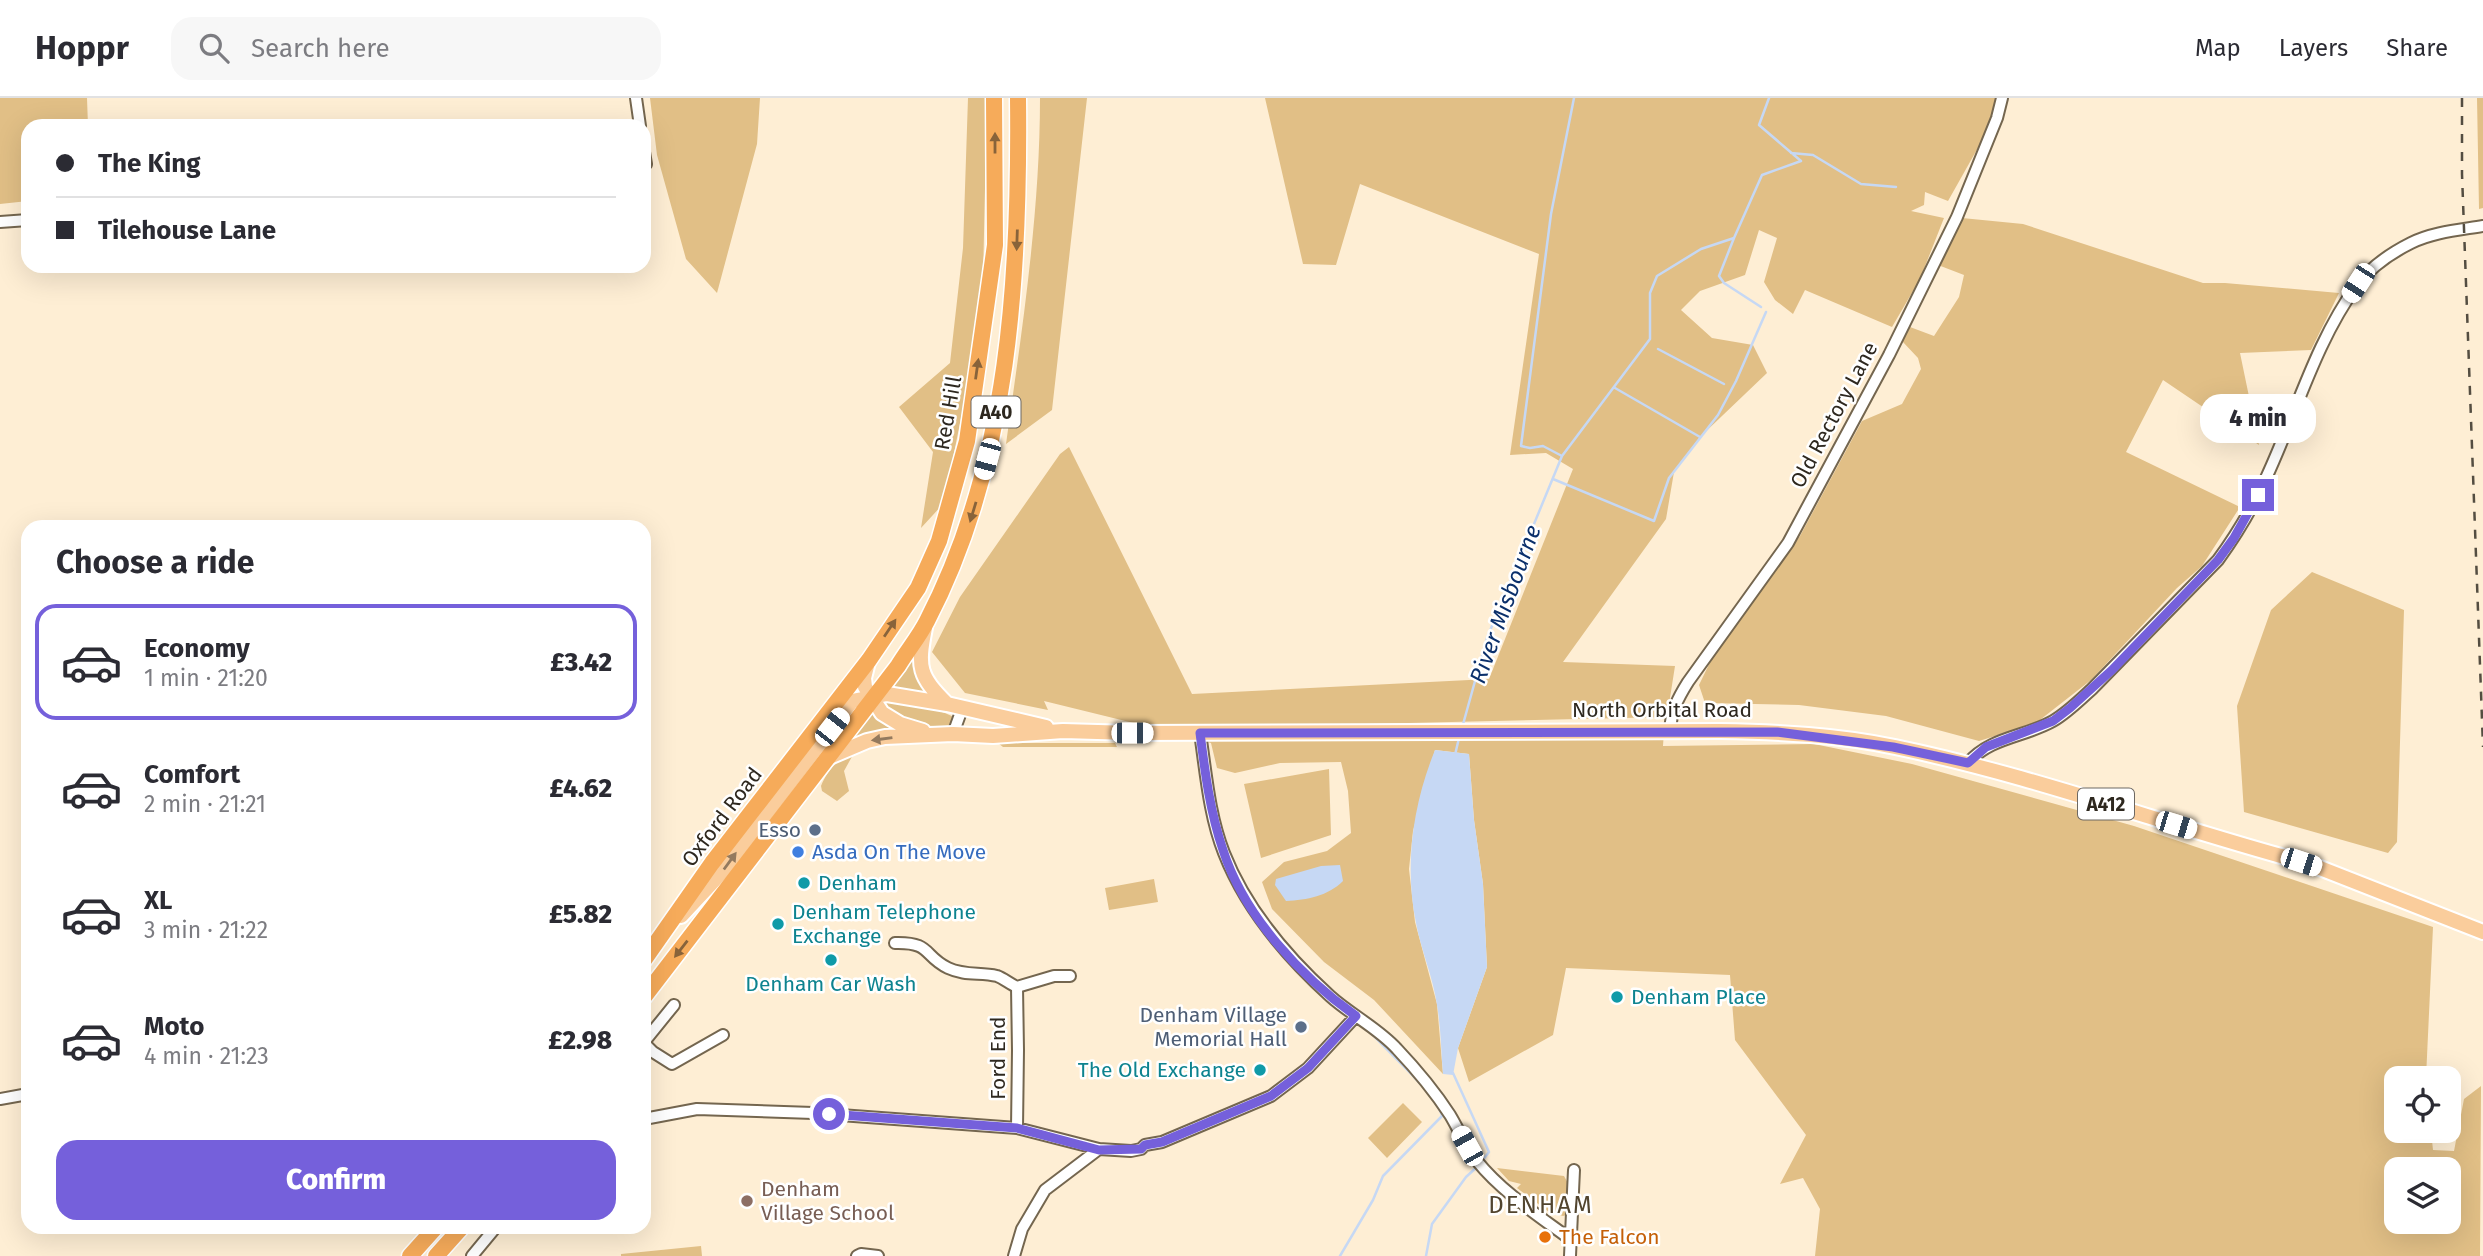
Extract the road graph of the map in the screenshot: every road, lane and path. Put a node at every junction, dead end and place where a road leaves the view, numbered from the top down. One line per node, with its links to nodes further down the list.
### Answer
1 (636, 98): 5 (street)
2 (994, 98): 10 (highway, Red Hill / A40, one-way to 2)
3 (1018, 98): 9 (highway, A40, one-way to 9)
4 (2002, 98): 17 (street, Old Rectory Lane)
5 (639, 119)
6 (21, 220): 7 (street)
7 (0, 222)
8 (2483, 226): 22 (street)
9 (926, 623): 11 (highway, A40); 13 (main road)
10 (869, 660): 11 (main road); 12 (highway, Red Hill / A40)
11 (872, 698): 13 (main road, North Orbital Road / A412); 19 (main road); 21 (highway, A40); 26 (main road, one-way to 11)
12 (836, 703): 25 (highway, Oxford Road / A40)
13 (947, 705): 14 (main road, North Orbital Road / A412)
14 (962, 709): 15 (main road, North Orbital Road / A412); 19 (street)
15 (987, 715): 16 (main road, North Orbital Road / A412); 20 (street)
16 (1063, 731): 18 (main road, North Orbital Road / A412); 20 (main road, North Orbital Road)
17 (1670, 731): 18 (main road, North Orbital Road / A412); 22 (main road, North Orbital Road / A412)
18 (1200, 733): 31 (street)
19 (947, 735): 20 (main road, North Orbital Road); 21 (main road, North Orbital Road, one-way to 21)
20 (993, 736)
21 (827, 758): 29 (highway, A40, one-way to 29)
22 (1968, 763): 23 (main road, North Orbital Road / A412)
23 (2483, 932)
24 (895, 943): 28 (street, Ford End)
25 (651, 950)
26 (651, 951)
27 (1070, 976): 28 (street, Ford End)
28 (1017, 987): 38 (street, Ford End)
29 (651, 988)
30 (674, 1004): 32 (street)
31 (1356, 1016): 39 (street); 44 (street)
32 (651, 1033)
33 (723, 1035): 34 (street)
34 (651, 1050)
35 (21, 1095): 36 (street)
36 (0, 1099)
37 (651, 1118): 38 (street)
38 (1017, 1128): 39 (street)
39 (1099, 1150): 50 (street)
40 (1574, 1170): 44 (street)
41 (430, 1234): 45 (highway)
42 (455, 1234): 46 (highway)
43 (490, 1234): 47 (street)
44 (1570, 1239): 51 (street)
45 (410, 1256)
46 (436, 1256)
47 (472, 1256)
48 (857, 1256): 49 (street)
49 (878, 1256)
50 (1014, 1256)
51 (1570, 1256)

